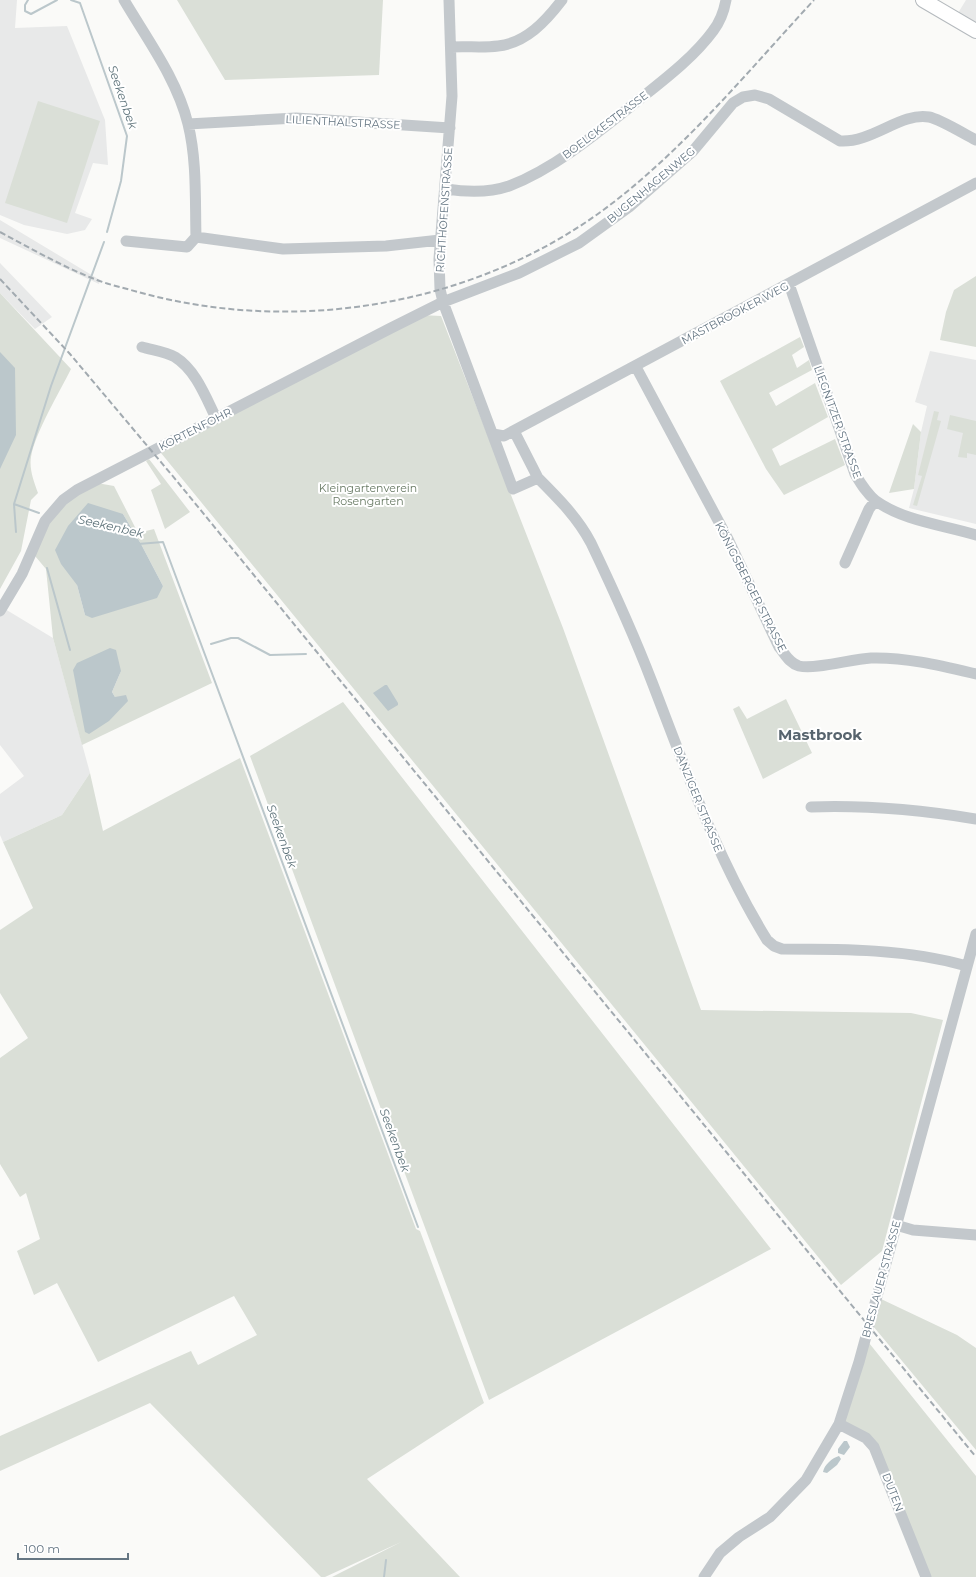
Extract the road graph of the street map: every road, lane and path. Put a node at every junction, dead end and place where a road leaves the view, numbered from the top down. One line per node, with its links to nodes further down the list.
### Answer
1 (124, 0): 8 (street)
2 (449, 0): 7 (street, RICHTHOFENSTRASSE)
3 (562, 0): 7 (street)
4 (726, 0): 12 (street, BOELCKESTRASSE)
5 (923, 0): 6 (main road)
6 (976, 31)
7 (452, 47): 9 (street, RICHTHOFENSTRASSE)
8 (188, 124): 9 (street, LILIENTHALSTRASSE); 13 (street)
9 (450, 128): 12 (street, RICHTHOFENSTRASSE)
10 (976, 140): 17 (street, BUGENHAGENWEG)
11 (976, 183): 16 (street, MASTBROOKER WEG)
12 (446, 189): 14 (street, RICHTHOFENSTRASSE)
13 (196, 237): 14 (street); 15 (street)
14 (440, 240): 17 (street, RICHTHOFENSTRASSE)
15 (126, 241)
16 (789, 284): 19 (street, MASTBROOKER WEG); 24 (street, LIEGNITZER STRASSE)
17 (443, 302): 20 (street, KORTENFOHR); 22 (street, RICHTHOFENSTRASSE)
18 (142, 347): 20 (street)
19 (636, 367): 21 (street, MASTBROOKER WEG); 28 (street, KÖNIGSBERGER STRASSE)
20 (216, 418): 27 (street, KORTENFOHR)
21 (514, 431): 22 (street, MASTBROOKER WEG); 23 (street, DANZIGER STRASSE)
22 (492, 434): 23 (street)
23 (538, 478): 32 (street, DANZIGER STRASSE)
24 (876, 501): 25 (street, LIEGNITZER STRASSE); 26 (street)
25 (976, 535)
26 (845, 563)
27 (0, 612)
28 (976, 674)
29 (811, 807): 30 (street)
30 (976, 819)
31 (976, 934): 32 (street, BRESLAUER STRASSE)
32 (967, 966): 33 (street, BRESLAUER STRASSE)
33 (896, 1226): 34 (street); 35 (street, BRESLAUER STRASSE)
34 (976, 1235)
35 (839, 1424): 36 (street, BRESLAUER STRASSE); 37 (street, DUTEN)
36 (704, 1577)
37 (926, 1577)

